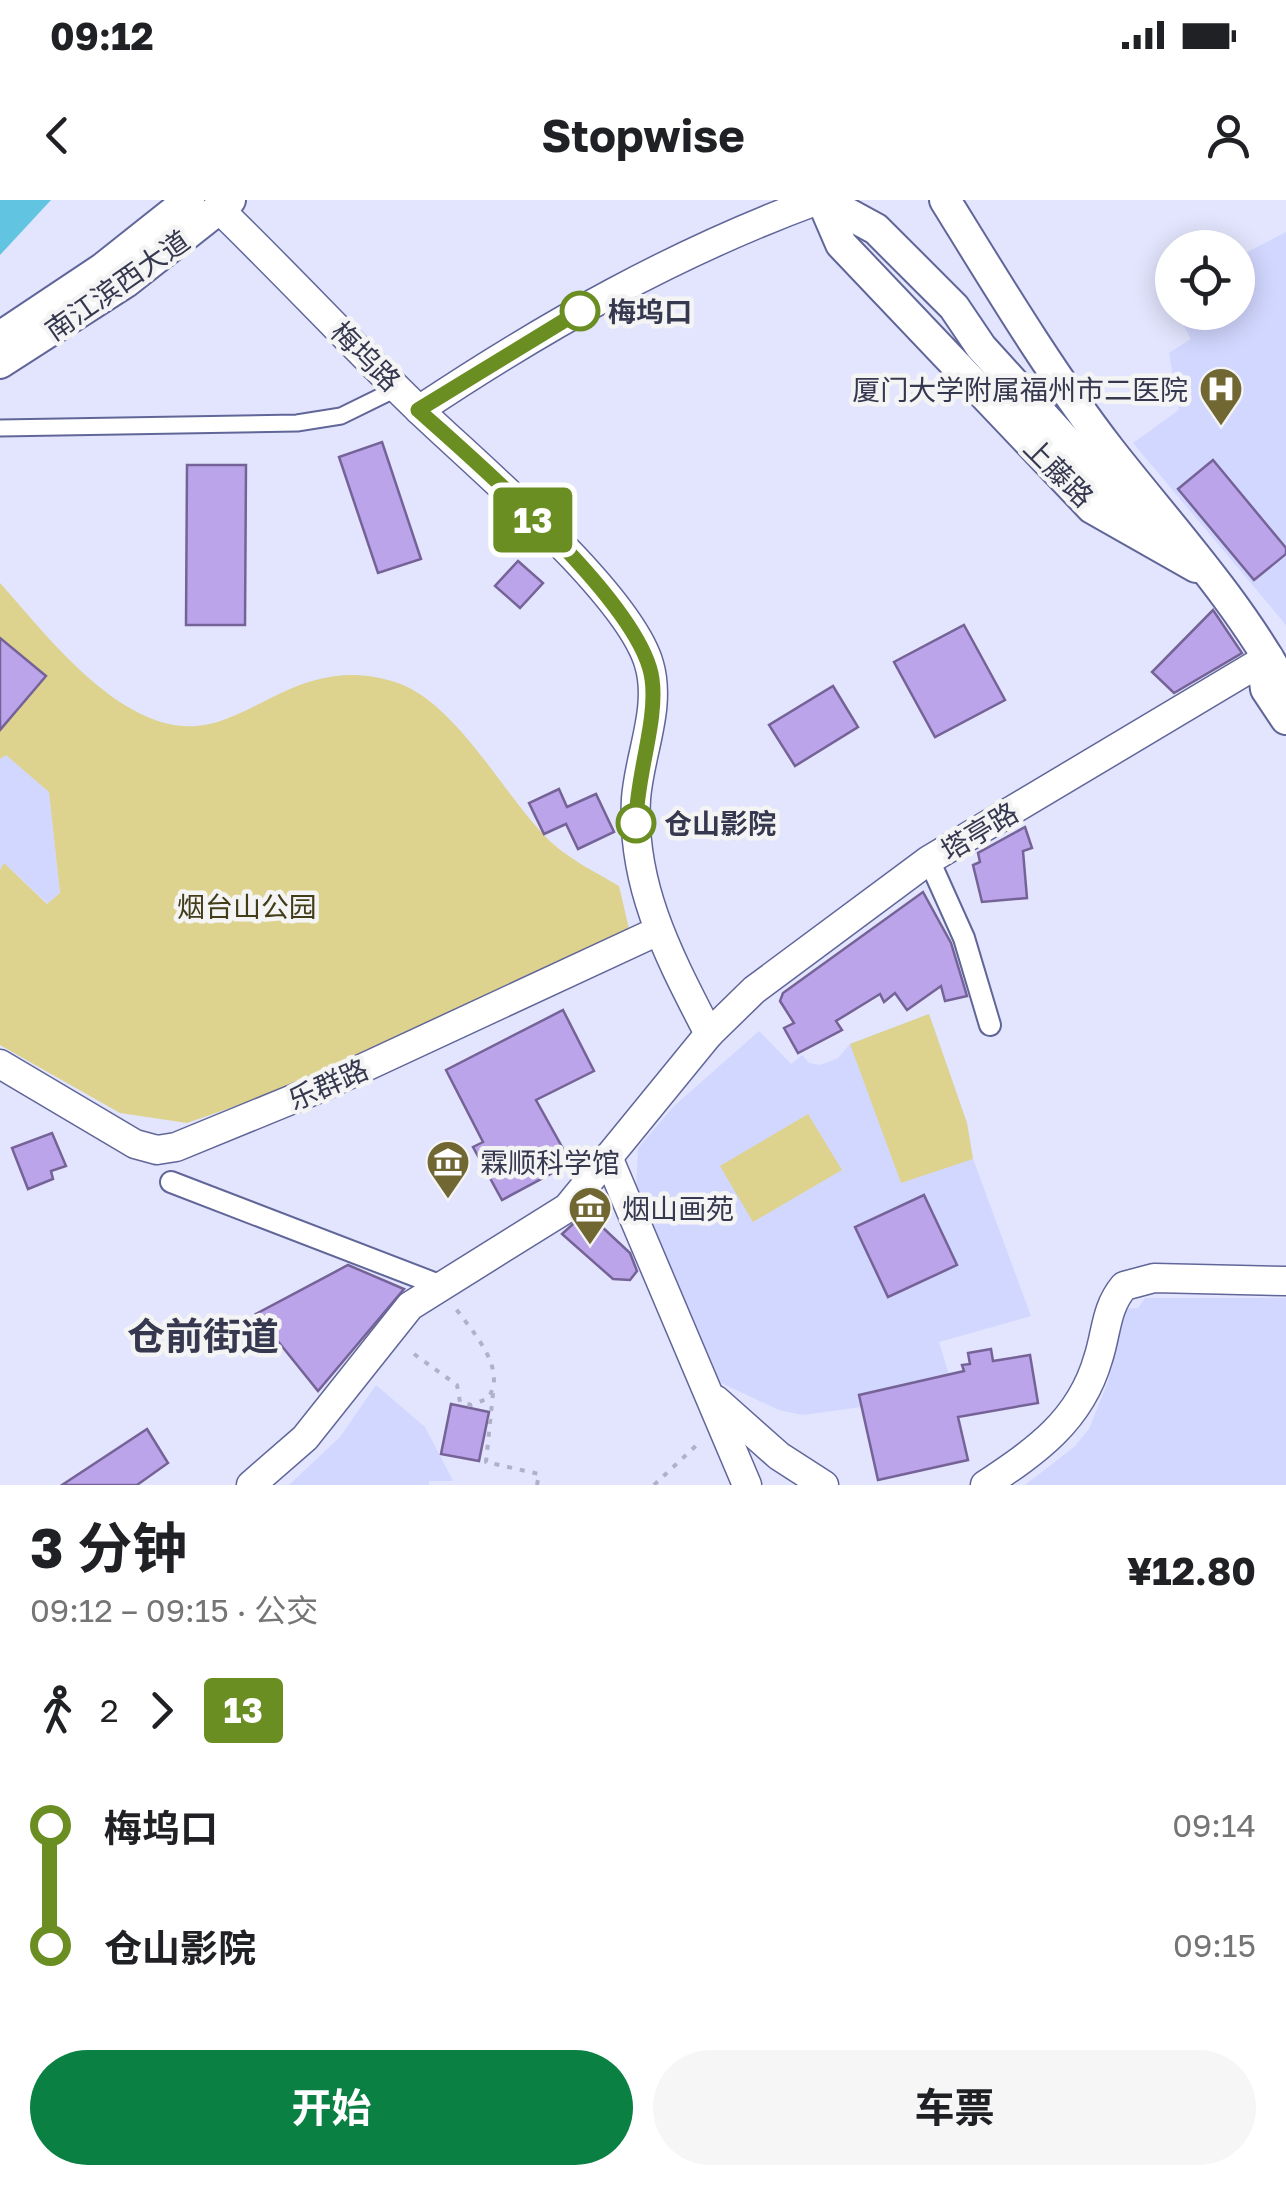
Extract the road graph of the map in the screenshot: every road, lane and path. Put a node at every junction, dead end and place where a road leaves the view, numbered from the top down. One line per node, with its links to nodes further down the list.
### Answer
1 (189, 200): 6 (main road, 南江滨西大道)
2 (821, 200): 5 (main road); 10 (street); 12 (main road, 上藤路)
3 (945, 200): 7 (main road)
4 (224, 204): 8 (main road, 南江滨西大道); 9 (street, 梅坞路)
5 (954, 308): 7 (main road); 12 (main road)
6 (0, 337)
7 (1036, 342): 12 (main road)
8 (0, 363)
9 (398, 388): 10 (street, 梅坞路); 11 (street)
10 (418, 410): 17 (street, 梅坞路)
11 (0, 428)
12 (1210, 575): 13 (main road)
13 (1269, 657): 14 (main road); 15 (main road); 16 (street, 塔亭路)
14 (1286, 689)
15 (1286, 719)
16 (930, 860): 18 (street); 19 (street, 塔亭路)
17 (658, 931): 19 (street, 梅坞路); 20 (street, 乐群路)
18 (990, 1025)
19 (709, 1034): 21 (street, 塔亭路)
20 (0, 1064)
21 (608, 1157): 24 (street, 塔亭路); 27 (street)
22 (171, 1182): 24 (street)
23 (1286, 1282): 34 (street)
24 (439, 1286): 26 (path); 29 (street, 塔亭路)
25 (414, 1354): 26 (path)
26 (494, 1386): 30 (path)
27 (704, 1387): 28 (street); 33 (street)
28 (719, 1424): 31 (path); 32 (street)
29 (251, 1485)
30 (537, 1485)
31 (654, 1485)
32 (748, 1485)
33 (824, 1485)
34 (985, 1485)

